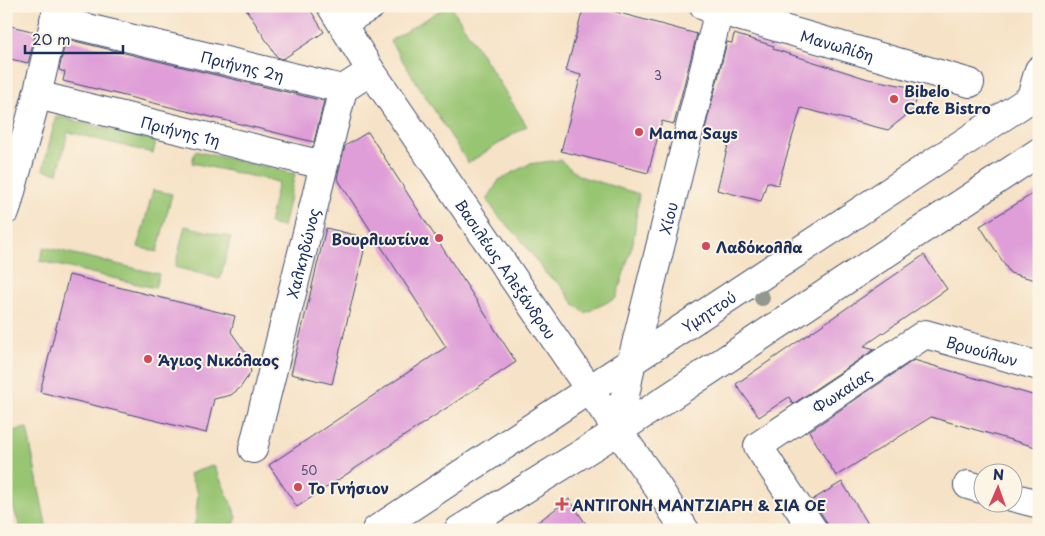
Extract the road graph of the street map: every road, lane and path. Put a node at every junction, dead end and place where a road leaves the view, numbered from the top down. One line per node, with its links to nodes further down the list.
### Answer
1 (371, 6): 4 (street)
2 (715, 8): 7 (street, Μανωλίδη); 15 (street, Χίου)
3 (56, 13): 8 (street, Πριήνης 2η); 9 (street)
4 (337, 14): 6 (street, Βασιλέως Αλεξάνδρου)
5 (1039, 70): 10 (street)
6 (372, 71): 8 (street); 17 (street, Βασιλέως Αλεξάνδρου)
7 (970, 83)
8 (343, 88): 12 (street, Χαλκηδώνος)
9 (37, 95): 12 (street, Πριήνης 1η); 13 (street)
10 (1035, 95): 15 (street, Υμηττού)
11 (1039, 152): 18 (street)
12 (323, 165): 19 (street, Χαλκηδώνος)
13 (6, 210)
14 (925, 334): 16 (street, Βρυούλων); 25 (street, Φωκαίας)
15 (632, 360): 17 (street, Υμηττού); 18 (street, Χίου)
16 (1039, 366)
17 (589, 389): 18 (street, Βασιλέως Αλεξάνδρου); 22 (street, Υμηττού)
18 (618, 431): 23 (street); 24 (street, Βασιλέως Αλεξάνδρου)
19 (253, 448)
20 (1022, 500): 21 (street)
21 (1039, 504)
22 (376, 530)
23 (459, 530)
24 (685, 530)
25 (813, 530)

